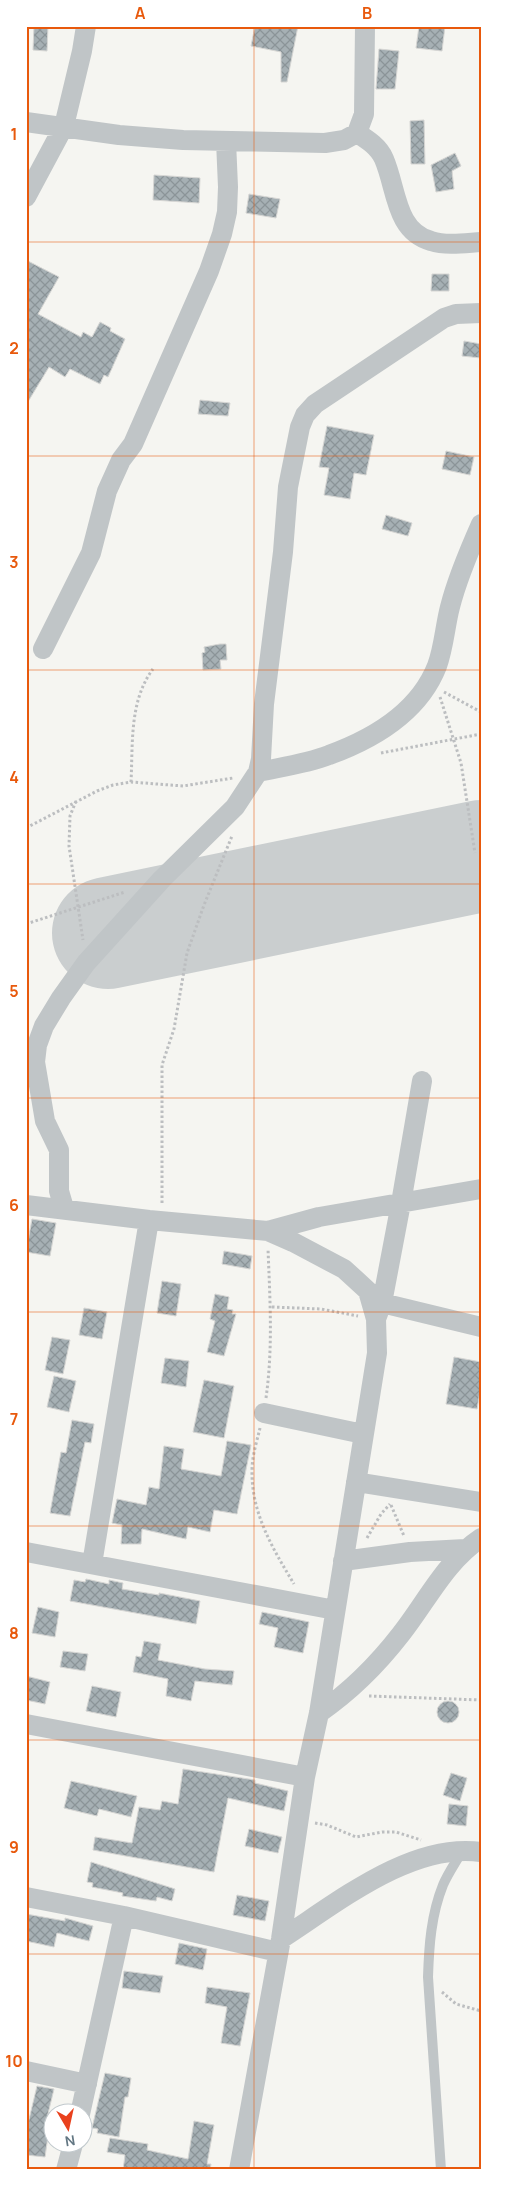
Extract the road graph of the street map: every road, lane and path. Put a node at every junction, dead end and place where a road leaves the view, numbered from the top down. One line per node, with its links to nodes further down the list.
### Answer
1 (86, 26): 4 (street)
2 (365, 26): 5 (street)
3 (26, 122): 4 (street)
4 (64, 126): 6 (street); 7 (street)
5 (357, 133): 6 (street); 8 (street)
6 (226, 141): 11 (street)
7 (26, 198)
8 (481, 242)
9 (481, 313): 18 (street)
10 (481, 524): 13 (street)
11 (43, 648)
12 (153, 669): 19 (path)
13 (435, 681): 14 (path); 16 (path); 18 (street)
14 (481, 712)
15 (481, 734): 16 (path)
16 (455, 739): 17 (path); 23 (path)
17 (378, 753)
18 (258, 772): 19 (path); 27 (street)
19 (131, 782): 20 (path)
20 (76, 801): 21 (path); 25 (path)
21 (26, 828)
22 (235, 829): 33 (path)
23 (475, 853)
24 (134, 888): 25 (path)
25 (78, 908): 26 (path); 27 (path)
26 (26, 924)
27 (86, 963): 32 (street)
28 (422, 1081): 30 (street)
29 (481, 1189): 30 (street)
30 (402, 1203): 34 (street); 36 (street)
31 (26, 1205): 32 (street)
32 (64, 1208): 33 (street)
33 (156, 1220): 34 (street); 47 (street)
34 (268, 1231): 36 (street)
35 (272, 1307): 36 (path)
36 (379, 1311): 37 (street); 39 (street)
37 (481, 1327)
38 (264, 1413): 39 (street)
39 (363, 1434): 40 (street)
40 (365, 1483): 41 (street); 42 (path); 46 (street)
41 (481, 1502)
42 (391, 1504): 45 (path); 46 (path)
43 (473, 1543): 45 (street); 49 (street)
44 (26, 1552): 47 (street)
45 (410, 1552): 46 (street)
46 (351, 1560): 48 (street)
47 (92, 1564): 48 (street)
48 (335, 1610): 51 (street)
49 (347, 1694): 50 (path); 51 (street)
50 (481, 1700)
51 (319, 1713): 53 (street)
52 (26, 1724): 53 (street)
53 (305, 1777): 54 (street)
54 (299, 1820): 55 (path); 59 (street)
55 (423, 1841)
56 (472, 1851): 59 (street); 60 (lane)
57 (26, 1896): 58 (street)
58 (124, 1916): 59 (street); 63 (street)
59 (280, 1945): 67 (street)
60 (428, 1977): 61 (path); 68 (lane)
61 (481, 2011)
62 (26, 2071): 63 (street)
63 (87, 2084): 64 (street)
64 (82, 2104)
65 (70, 2154): 66 (street)
66 (66, 2170)
67 (239, 2170)
68 (441, 2170)

